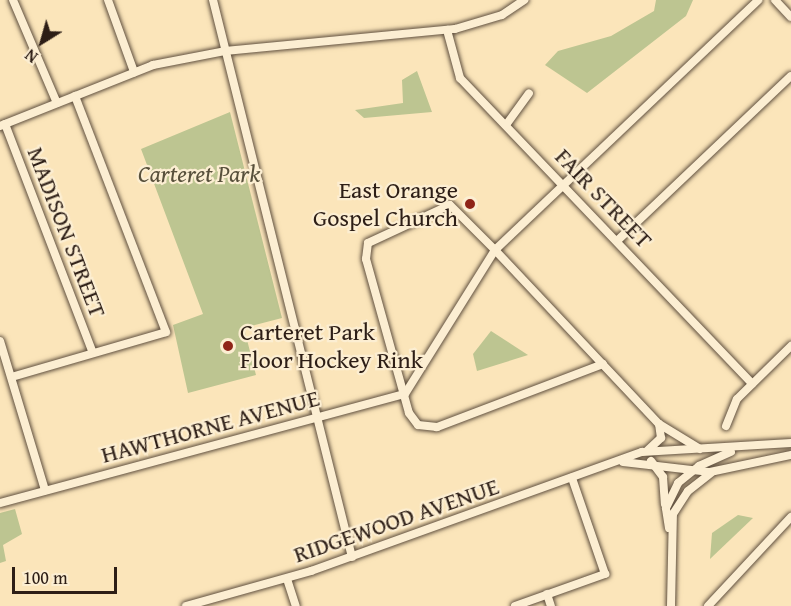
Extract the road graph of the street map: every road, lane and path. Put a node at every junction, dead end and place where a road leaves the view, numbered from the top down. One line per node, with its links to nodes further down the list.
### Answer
1 (13, 0): 14 (street)
2 (108, 0): 10 (street)
3 (213, 0): 9 (street)
4 (524, 0): 8 (street)
5 (758, 0): 17 (street)
6 (775, 0): 7 (street)
7 (791, 17)
8 (447, 30): 9 (street); 16 (street, FAIR STREET)
9 (225, 51): 10 (street); 27 (street)
10 (134, 72): 13 (street)
11 (791, 76): 18 (street)
12 (530, 93): 16 (street)
13 (75, 96): 14 (street); 22 (street)
14 (57, 103): 15 (street)
15 (2, 125): 22 (street, MADISON STREET)
16 (506, 125): 17 (street, FAIR STREET)
17 (562, 182): 18 (street, FAIR STREET); 19 (street)
18 (618, 240): 25 (street, FAIR STREET)
19 (495, 250): 23 (street); 26 (street); 26 (street)
20 (0, 340): 24 (street)
21 (791, 346): 25 (street)
22 (93, 353): 24 (street)
23 (603, 364): 26 (street); 28 (street)
24 (15, 376): 40 (street)
25 (752, 384): 29 (street)
26 (404, 395): 27 (street, HAWTHORNE AVENUE)
27 (317, 416): 40 (street, HAWTHORNE AVENUE); 45 (street)
28 (659, 424): 31 (street); 33 (street)
29 (726, 426)
30 (791, 444): 32 (street)
31 (700, 449): 32 (street, RIDGEWOOD AVENUE); 33 (street, RIDGEWOOD AVENUE)
32 (737, 450): 37 (street)
33 (648, 451): 36 (street, RIDGEWOOD AVENUE)
34 (791, 456): 38 (street)
35 (651, 461): 36 (street); 37 (street); 42 (street)
36 (617, 462): 39 (street, RIDGEWOOD AVENUE)
37 (692, 470): 38 (street); 42 (street)
38 (714, 471): 44 (street)
39 (572, 478): 45 (street, RIDGEWOOD AVENUE); 47 (street)
40 (45, 490): 41 (street, HAWTHORNE AVENUE)
41 (0, 503)
42 (666, 512): 44 (street)
43 (791, 517): 53 (street)
44 (670, 531): 52 (street)
45 (352, 556): 46 (street, RIDGEWOOD AVENUE)
46 (287, 579): 48 (street, RIDGEWOOD AVENUE); 49 (street)
47 (547, 594): 50 (street); 51 (street)
48 (186, 606)
49 (296, 606)
50 (515, 606)
51 (551, 606)
52 (671, 606)
53 (708, 606)

